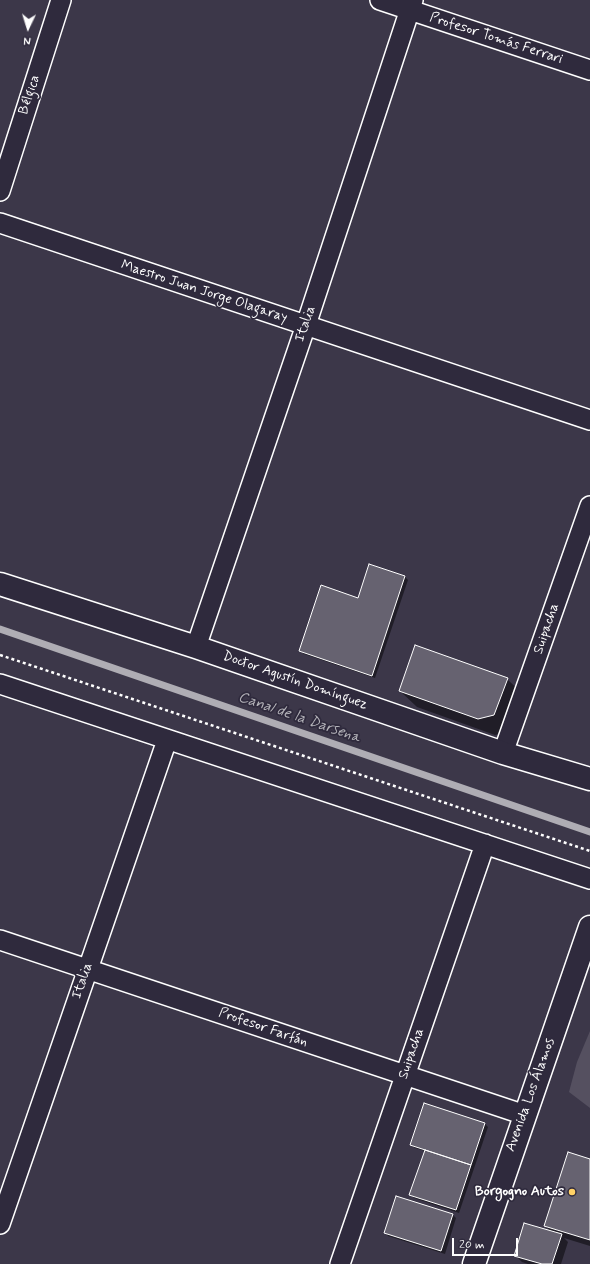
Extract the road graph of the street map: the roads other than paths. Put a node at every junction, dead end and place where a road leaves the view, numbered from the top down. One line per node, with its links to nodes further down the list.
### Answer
1 (61, 0): 5 (street, Bélgica)
2 (380, 0): 3 (street, Profesor Tomás Ferrari)
3 (412, 5): 4 (street, Profesor Tomás Ferrari); 7 (street, Italia)
4 (590, 70)
5 (0, 191)
6 (0, 223): 7 (street, Maestro Juan Jorge Olagaray)
7 (306, 325): 8 (street, Maestro Juan Jorge Olagaray); 11 (street, Italia)
8 (590, 420)
9 (590, 506): 14 (street, Suipacha)
10 (0, 584): 11 (street, Doctor Agustín Domínguez)
11 (196, 647): 14 (street, Doctor Agustín Domínguez)
12 (0, 684): 13 (street)
13 (167, 740): 16 (street); 20 (street, Italia)
14 (503, 753): 15 (street, Doctor Agustín Domínguez)
15 (590, 779)
16 (485, 844): 17 (street); 21 (street, Suipacha)
17 (590, 879)
18 (590, 927): 22 (street, Avenida Los Álamos)
19 (0, 940): 20 (street, Profesor Farfán)
20 (87, 969): 21 (street, Profesor Farfán); 23 (street, Italia)
21 (405, 1075): 22 (street, Profesor Farfán); 24 (street, Suipacha)
22 (525, 1115): 25 (street, Avenida Los Álamos)
23 (0, 1224)
24 (340, 1264)
25 (474, 1264)

